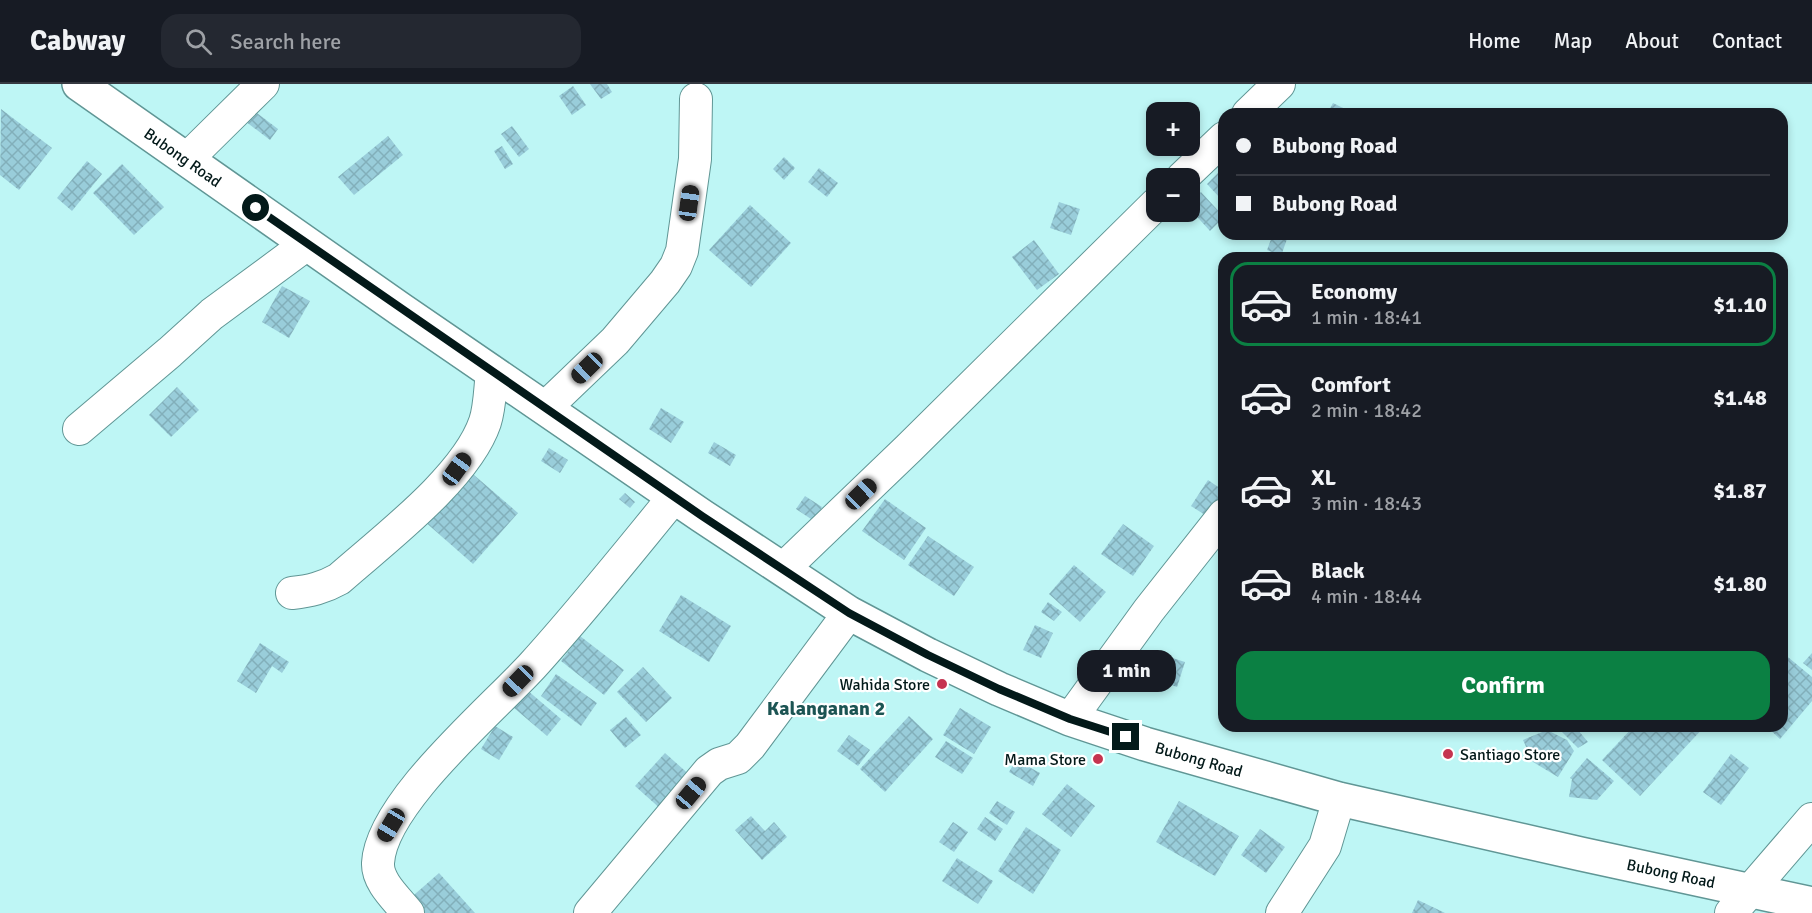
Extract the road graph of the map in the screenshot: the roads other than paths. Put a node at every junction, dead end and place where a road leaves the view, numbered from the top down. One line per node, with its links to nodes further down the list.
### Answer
1 (79, 84): 7 (main road, Bubong Road)
2 (263, 84): 7 (street)
3 (1279, 84): 5 (street)
4 (696, 99): 12 (street)
5 (1254, 108)
6 (1218, 144): 8 (street)
7 (187, 159): 10 (main road, Bubong Road)
8 (1192, 168)
9 (1146, 214): 16 (street)
10 (307, 244): 11 (main road, Bubong Road); 13 (street)
11 (492, 372): 12 (main road, Bubong Road); 17 (street)
12 (545, 408): 14 (main road, Bubong Road)
13 (78, 429)
14 (674, 496): 16 (main road, Bubong Road); 24 (street)
15 (1218, 523): 19 (street)
16 (783, 569): 18 (main road, Bubong Road)
17 (292, 593)
18 (849, 613): 19 (main road, Bubong Road); 25 (street)
19 (1070, 719): 20 (main road, Bubong Road)
20 (1339, 799): 22 (main road, Bubong Road); 26 (street)
21 (1812, 819): 22 (street)
22 (1741, 902): 23 (main road, Bubong Road)
23 (1812, 904)
24 (408, 913)
25 (590, 913)
26 (1282, 913)

